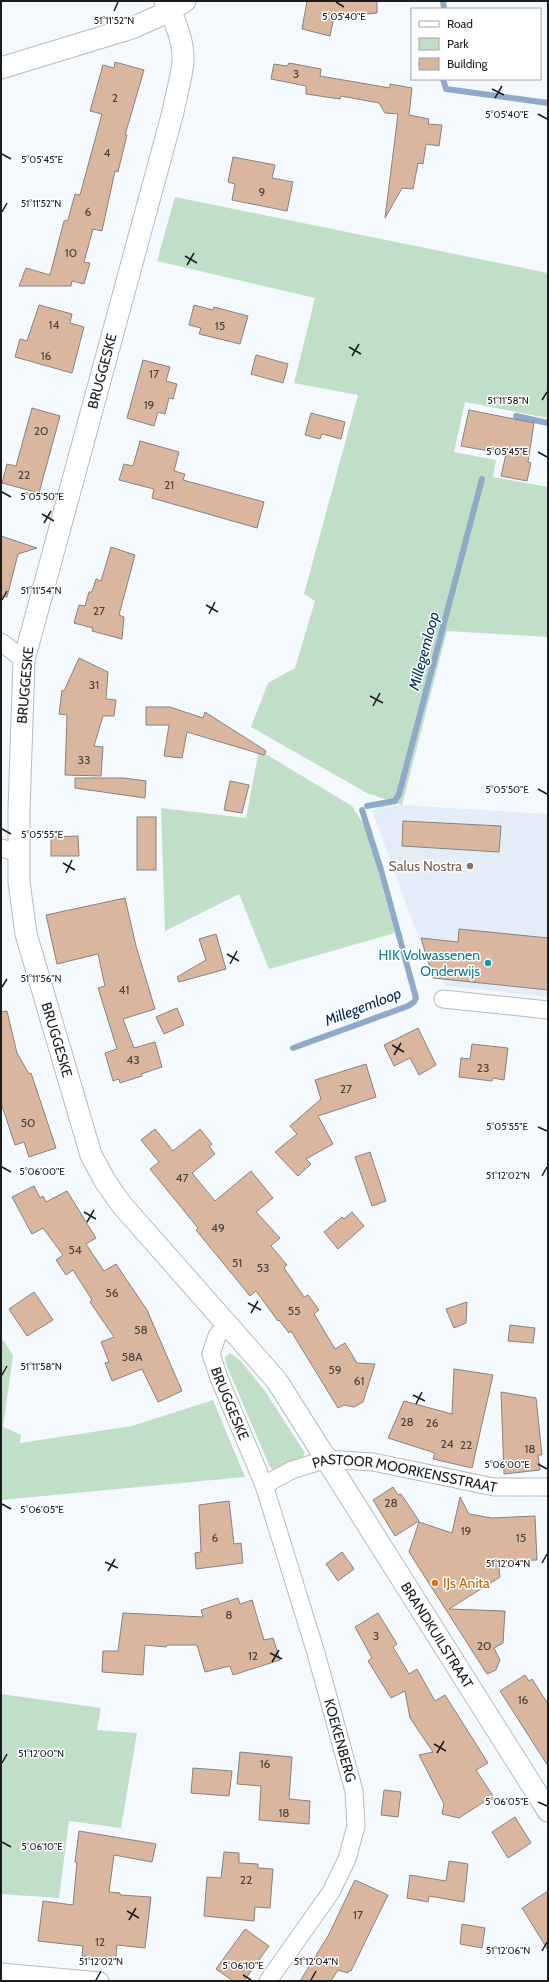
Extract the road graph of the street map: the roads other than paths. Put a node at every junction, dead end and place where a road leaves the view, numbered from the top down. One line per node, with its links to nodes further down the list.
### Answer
1 (173, 4): 2 (street); 4 (street, BRUGGESKE)
2 (1, 68)
3 (1, 642): 4 (street)
4 (24, 660): 5 (street, BRUGGESKE)
5 (10, 851): 8 (street, BRUGGESKE)
6 (443, 999): 7 (street)
7 (548, 1010)
8 (228, 1324): 9 (street, BRUGGESKE); 10 (street, BRUGGESKE)
9 (327, 1459): 10 (street, PASTOOR MOORKENSSTRAAT); 11 (street, PASTOOR MOORKENSSTRAAT); 12 (street, BRANDKUILSTRAAT)
10 (264, 1484): 15 (street, KOEKENBERG)
11 (548, 1488)
12 (548, 1811)
13 (1, 1972): 14 (street)
14 (100, 1981)
15 (268, 1981)

